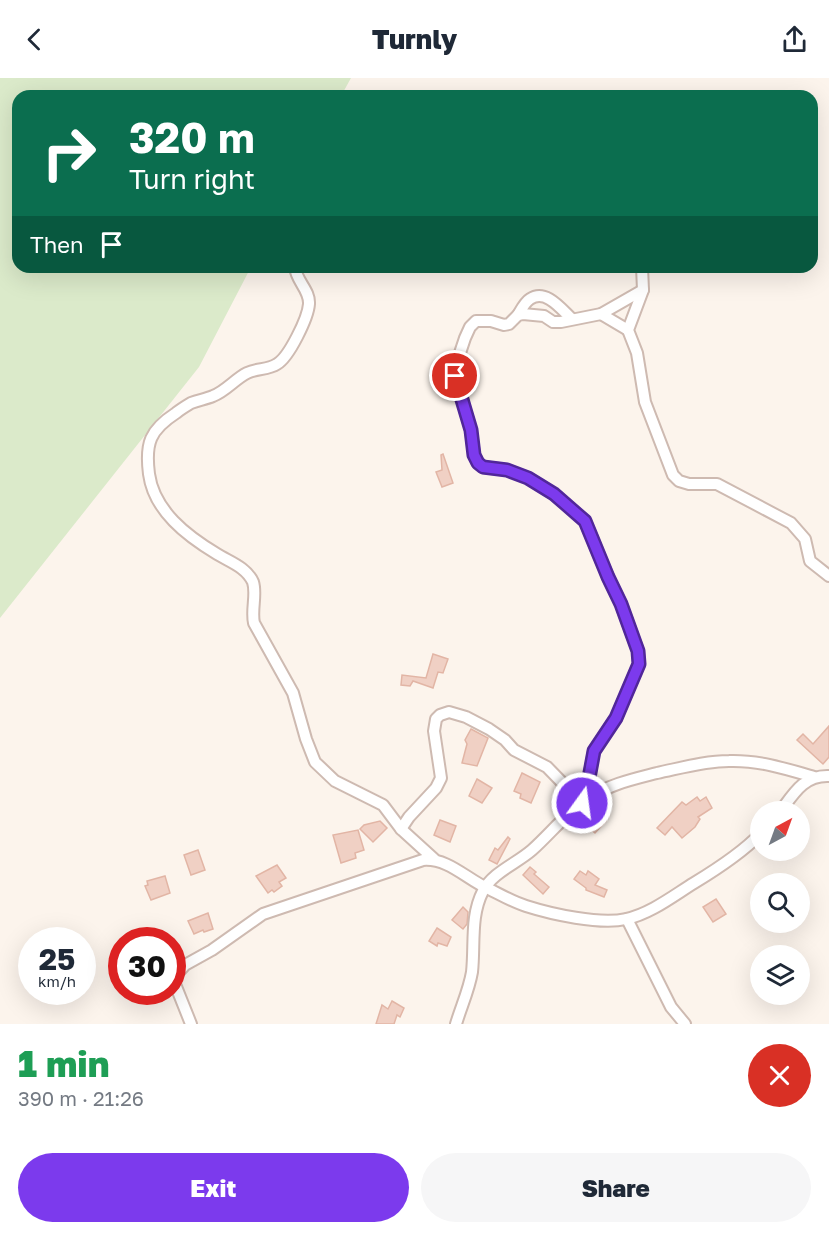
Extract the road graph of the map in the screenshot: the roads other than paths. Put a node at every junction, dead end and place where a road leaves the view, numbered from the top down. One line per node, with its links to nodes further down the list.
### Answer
1 (296, 273): 13 (street)
2 (642, 273): 3 (street)
3 (643, 290): 4 (street); 7 (street)
4 (601, 314): 6 (street); 7 (street)
5 (518, 315): 6 (street); 6 (street); 11 (street)
6 (572, 319)
7 (628, 330): 8 (street)
8 (829, 576)
9 (829, 776): 10 (street)
10 (814, 777): 11 (street); 12 (street)
11 (585, 801): 13 (street); 16 (street)
12 (788, 801)
13 (401, 829): 15 (street)
14 (750, 843): 17 (street)
15 (434, 860): 16 (street); 18 (street)
16 (484, 887): 17 (street); 19 (street)
17 (627, 919): 20 (street)
18 (191, 1024)
19 (456, 1024)
20 (685, 1024)

